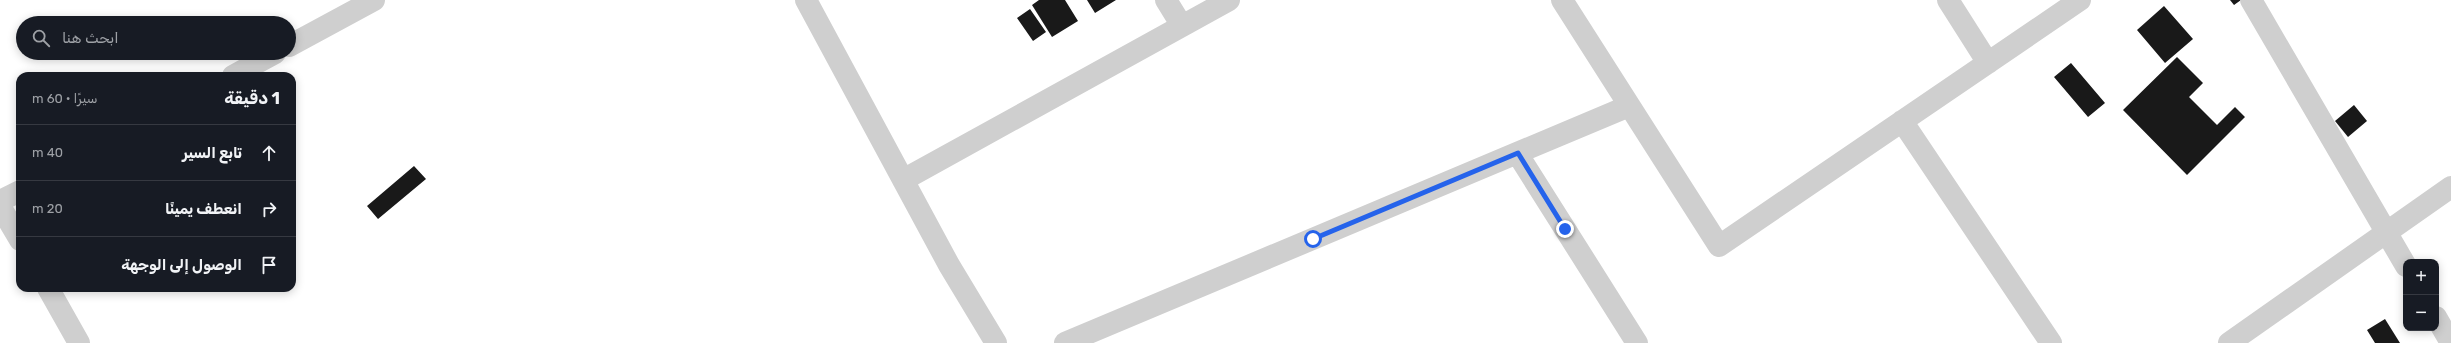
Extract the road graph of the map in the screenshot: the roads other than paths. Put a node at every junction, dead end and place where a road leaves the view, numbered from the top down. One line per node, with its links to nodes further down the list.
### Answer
1 (374, 0): 10 (street)
2 (806, 0): 17 (street)
3 (1166, 0): 9 (street)
4 (1229, 0): 9 (street)
5 (1562, 0): 14 (street)
6 (1948, 0): 12 (street)
7 (2080, 0): 12 (street)
8 (2251, 0): 22 (street)
9 (1182, 26): 17 (street)
10 (296, 42)
11 (262, 60): 13 (street)
12 (1988, 63): 15 (street)
13 (240, 72)
14 (1629, 106): 15 (street); 16 (street)
15 (1902, 121): 31 (street)
16 (1518, 153): 29 (street); 30 (street)
17 (903, 180): 28 (street)
18 (2451, 187): 22 (street)
19 (16, 193): 20 (street)
20 (0, 201)
21 (0, 206): 23 (street)
22 (2387, 232): 24 (street); 32 (street)
23 (16, 233)
24 (2403, 261)
25 (50, 292): 27 (street)
26 (2439, 322): 33 (street)
27 (80, 343)
28 (996, 343)
29 (1065, 343)
30 (1637, 343)
31 (2051, 343)
32 (2229, 343)
33 (2451, 343)

